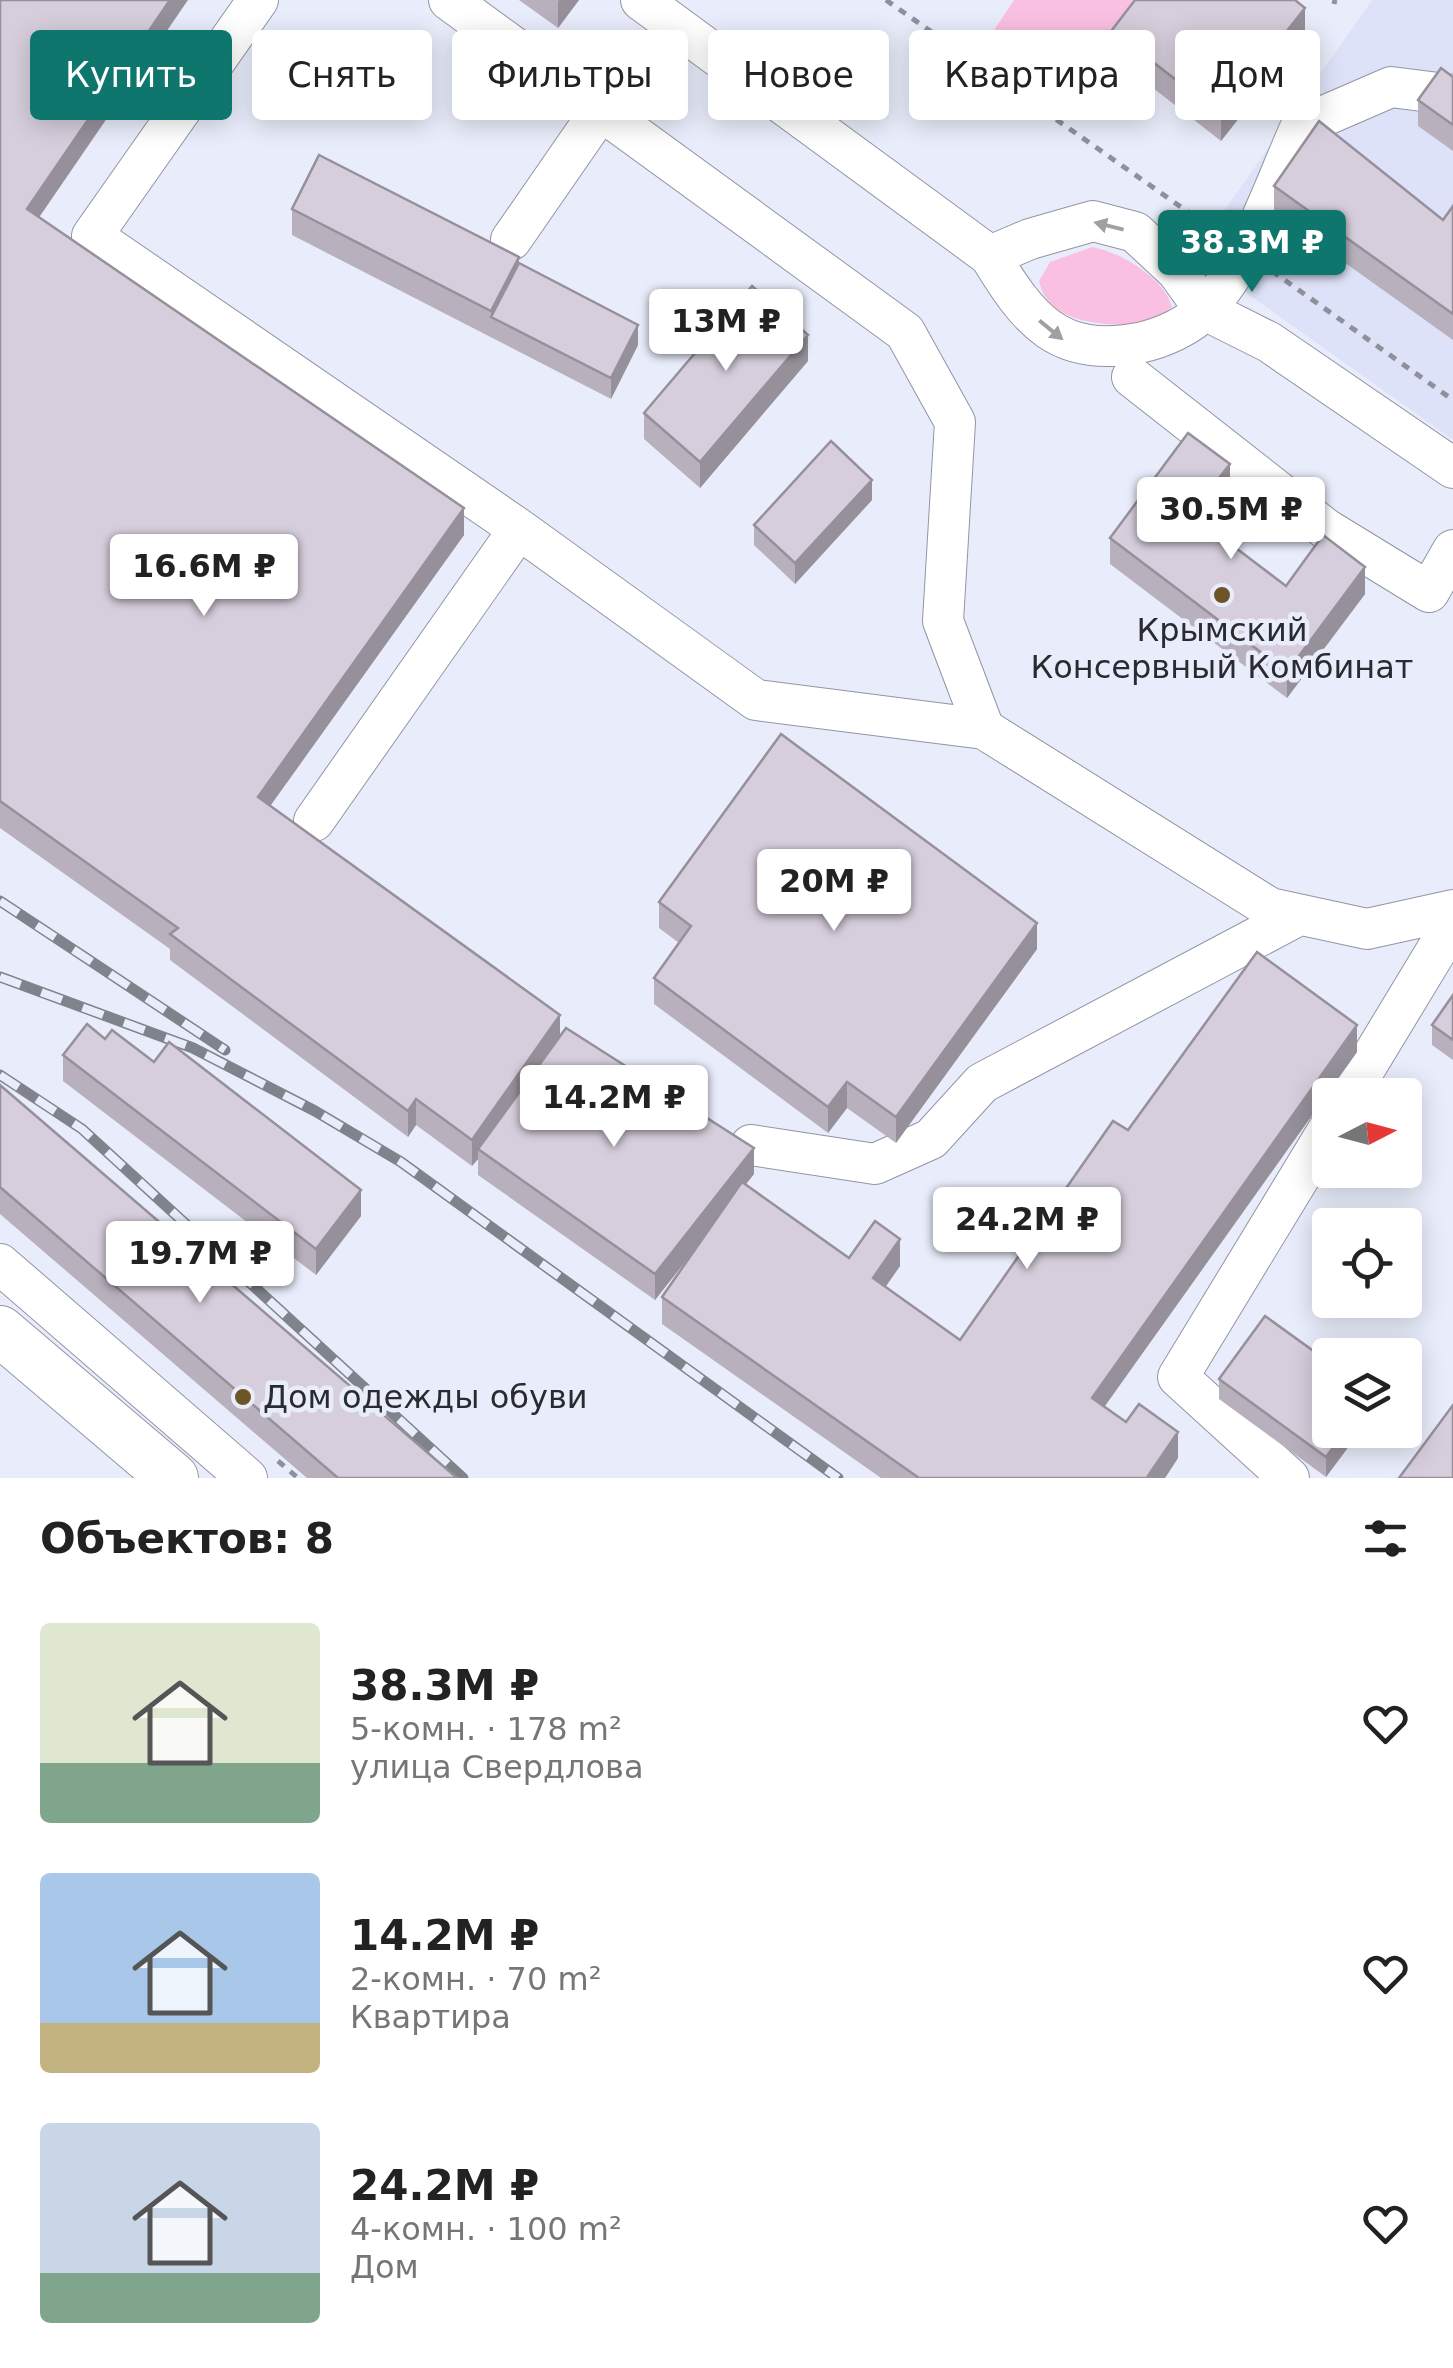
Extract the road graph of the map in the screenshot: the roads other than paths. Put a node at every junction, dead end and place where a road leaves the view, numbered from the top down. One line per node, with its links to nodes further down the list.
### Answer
1 (258, 0): 13 (street)
2 (450, 0): 4 (street)
3 (641, 0): 9 (street)
4 (491, 30)
5 (1453, 95): 10 (street)
6 (594, 120): 8 (street)
7 (615, 120): 15 (street)
8 (511, 240)
9 (990, 256): 10 (street, one-way to 9); 10 (street, one-way to 10)
10 (1205, 310): 12 (street)
11 (1132, 377): 14 (street)
12 (1453, 468)
13 (519, 529): 15 (street); 16 (street)
14 (1453, 550)
15 (984, 729): 18 (street)
16 (314, 821)
17 (1453, 910): 18 (street)
18 (1299, 914): 21 (street)
19 (1453, 923): 20 (street)
20 (1360, 1078)
21 (751, 1145)
22 (1312, 1157): 27 (street)
23 (0, 1264): 26 (street)
24 (0, 1331): 25 (main road)
25 (173, 1478)
26 (247, 1478)
27 (1289, 1478)

